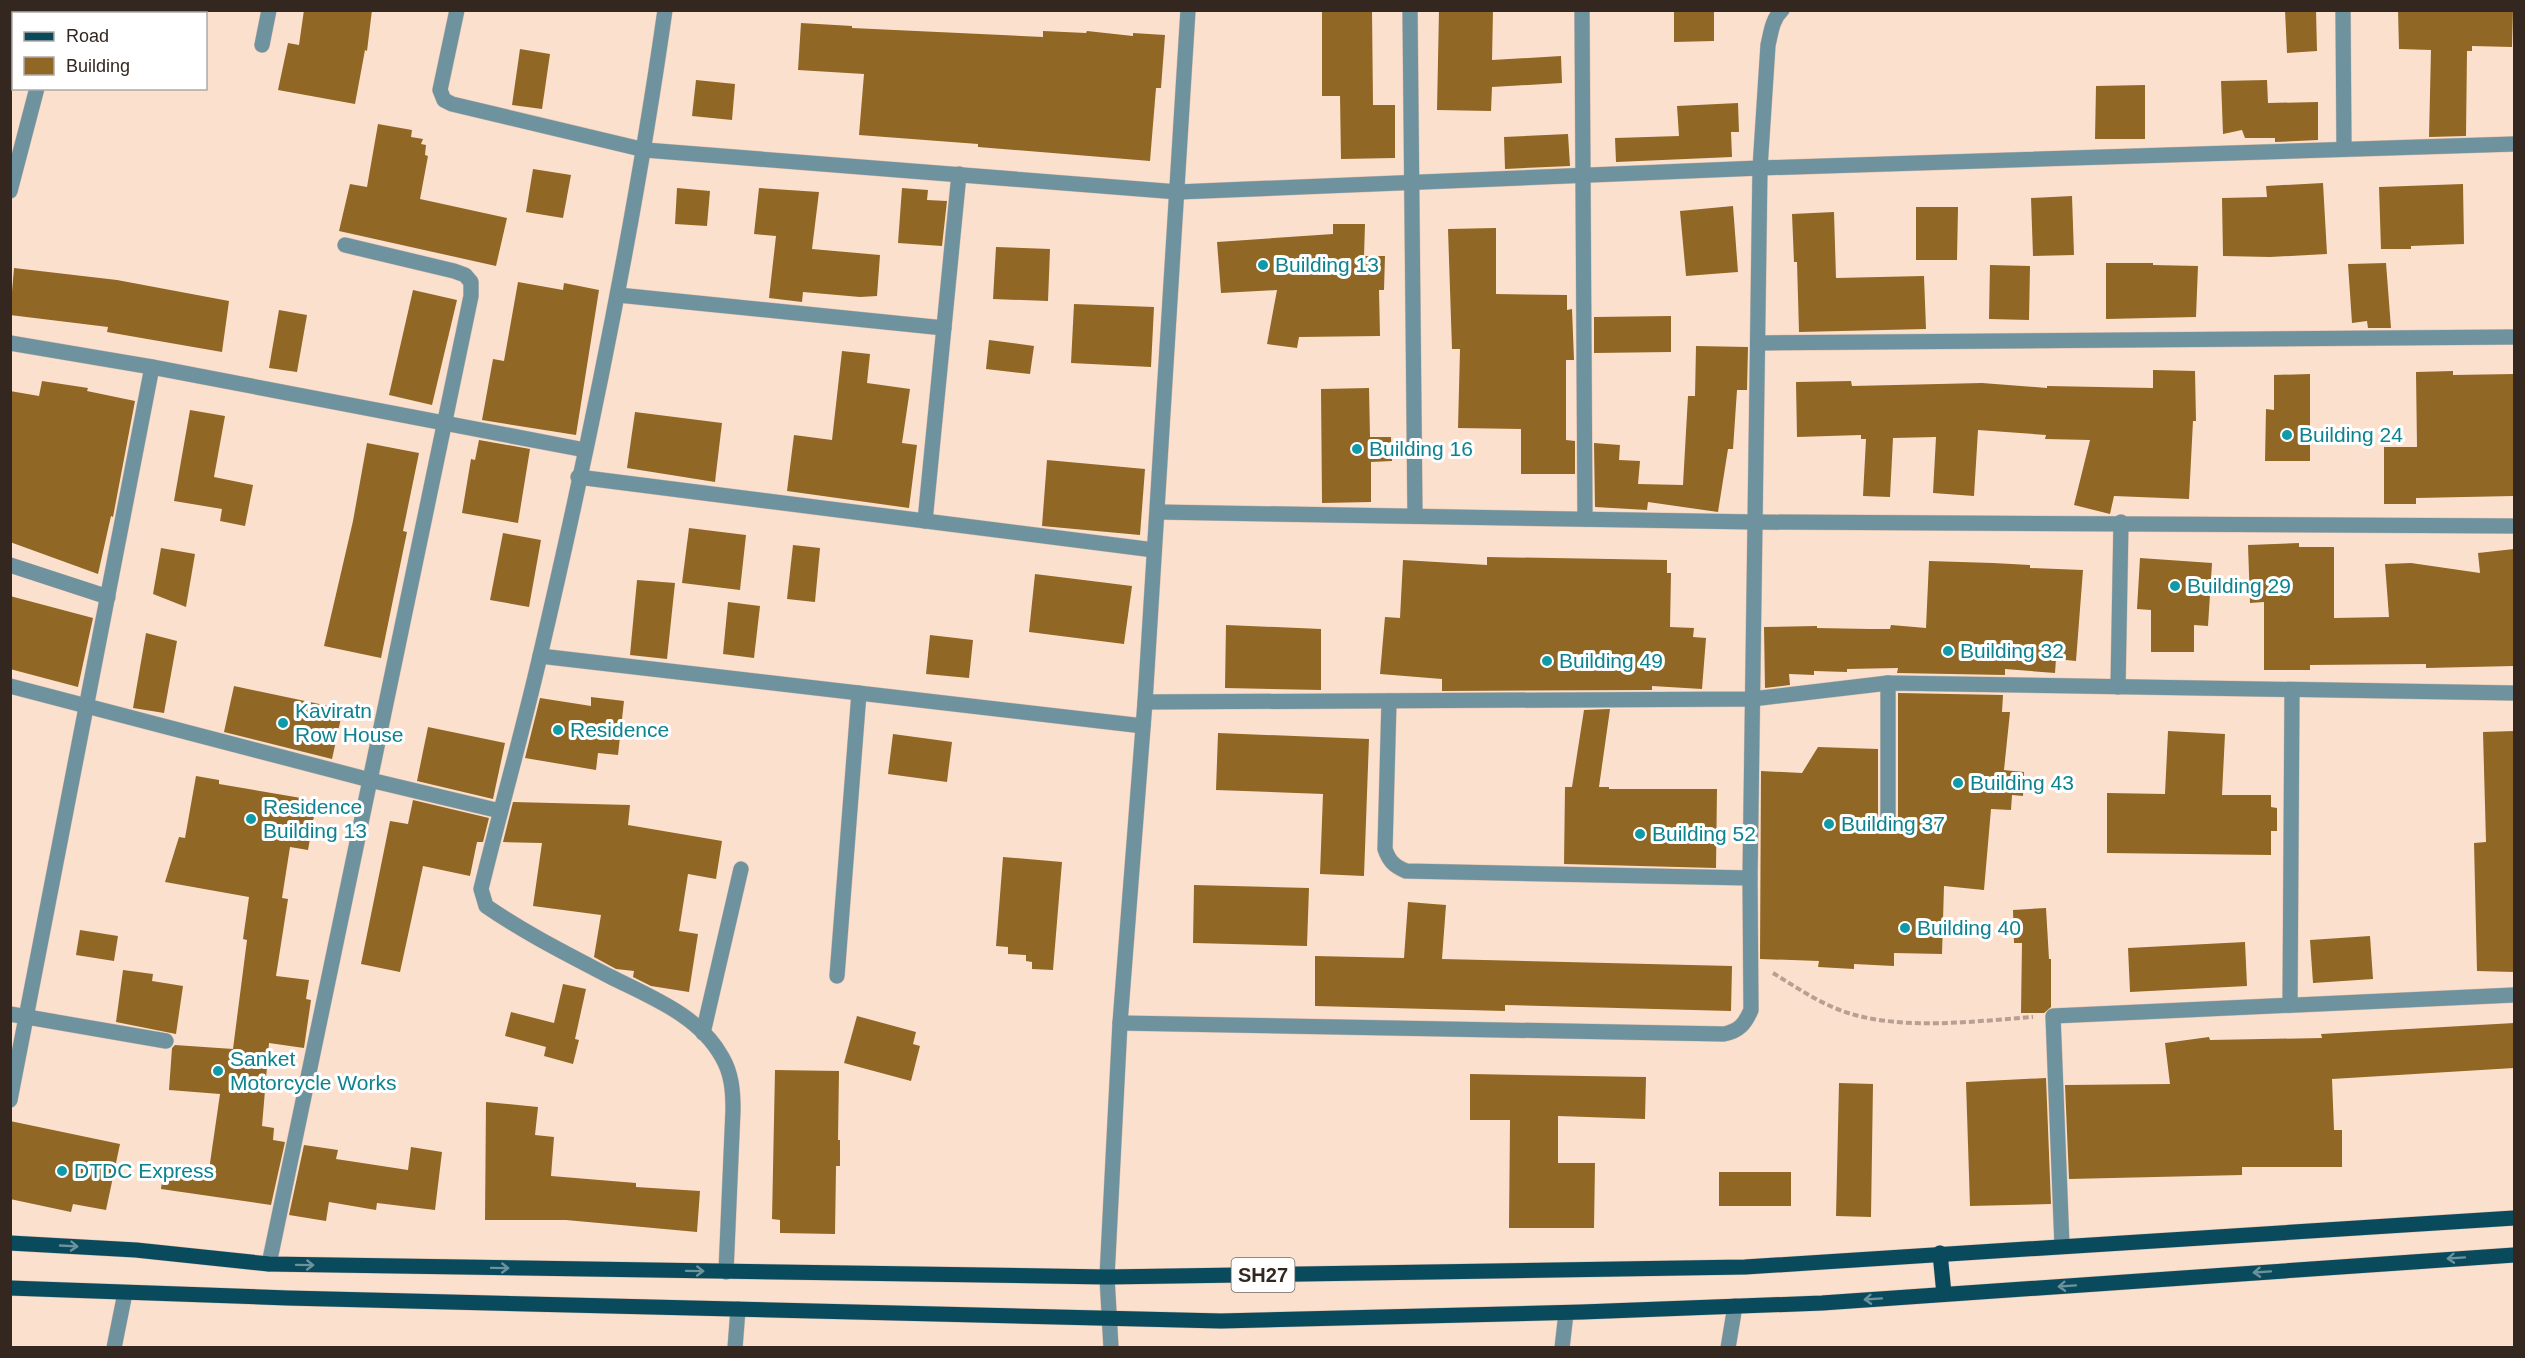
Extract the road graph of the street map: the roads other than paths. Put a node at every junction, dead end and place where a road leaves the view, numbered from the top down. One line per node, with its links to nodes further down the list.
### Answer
1 (269, 10): 9 (street)
2 (457, 10): 13 (street)
3 (664, 10): 13 (street)
4 (1188, 10): 19 (street)
5 (1410, 10): 17 (street)
6 (1582, 10): 16 (street)
7 (1782, 10): 14 (street)
8 (2343, 10): 12 (street)
9 (262, 45)
10 (36, 90): 18 (street)
11 (2514, 144): 12 (street)
12 (2344, 149): 14 (street)
13 (645, 150): 15 (street); 21 (street)
14 (1760, 168): 16 (street); 25 (street)
15 (959, 174): 19 (street); 22 (street)
16 (1583, 176): 17 (street); 32 (street)
17 (1411, 182): 19 (street); 31 (street)
18 (10, 191)
19 (1178, 192): 30 (street)
20 (345, 245): 27 (street)
21 (618, 295): 22 (street); 28 (street)
22 (944, 328): 33 (street)
23 (2514, 337): 25 (street)
24 (10, 343): 26 (street)
25 (1758, 343): 34 (street)
26 (152, 367): 27 (street); 39 (street)
27 (445, 423): 28 (street); 52 (street)
28 (585, 450): 29 (street)
29 (579, 477): 33 (street); 40 (street)
30 (1158, 512): 31 (street); 37 (street)
31 (1414, 516): 32 (street)
32 (1585, 519): 34 (street)
33 (925, 521): 37 (street)
34 (1755, 522): 35 (street); 47 (street)
35 (2121, 522): 36 (street); 43 (street)
36 (2514, 526)
37 (1154, 550): 49 (street)
38 (10, 565): 39 (street)
39 (108, 597): 50 (street)
40 (540, 656): 45 (street); 53 (street)
41 (1888, 683): 43 (street); 47 (street); 54 (street)
42 (10, 686): 50 (street)
43 (2118, 687): 44 (street)
44 (2292, 691): 46 (street); 59 (street)
45 (859, 693): 51 (street); 57 (street)
46 (2514, 693)
47 (1752, 699): 48 (street); 56 (street)
48 (1389, 701): 49 (street); 56 (street)
49 (1145, 702): 51 (street)
50 (86, 707): 52 (street); 61 (street)
51 (1143, 726): 62 (street)
52 (370, 780): 53 (street); 71 (street)
53 (500, 811): 63 (street)
54 (1888, 821)
55 (741, 869): 63 (street)
56 (1750, 878): 62 (street)
57 (837, 976)
58 (2514, 995): 59 (street)
59 (2290, 1005): 68 (street)
60 (10, 1014): 61 (street)
61 (27, 1017): 64 (street); 65 (street)
62 (1120, 1023): 73 (street)
63 (704, 1033): 72 (street)
64 (166, 1041)
65 (10, 1100)
66 (2514, 1218): 68 (main road, SH27)
67 (10, 1243): 71 (main road, SH27, one-way to 71)
68 (2062, 1246): 69 (main road, SH27)
69 (1940, 1253): 73 (main road, SH27); 76 (main road)
70 (2514, 1254): 76 (main road, SH27, one-way to 76)
71 (269, 1264): 72 (main road, SH27, one-way to 72)
72 (726, 1272): 73 (main road, SH27)
73 (1107, 1277): 80 (street)
74 (10, 1288): 75 (main road, SH27)
75 (125, 1293): 78 (main road, SH27); 81 (street)
76 (1944, 1294): 77 (main road, SH27, one-way to 77)
77 (1735, 1306): 79 (main road, SH27); 85 (street)
78 (738, 1309): 80 (main road, SH27); 82 (street)
79 (1566, 1312): 80 (main road, SH27); 84 (street)
80 (1110, 1318): 83 (street)
81 (114, 1347)
82 (735, 1347)
83 (1111, 1347)
84 (1562, 1347)
85 (1728, 1347)

